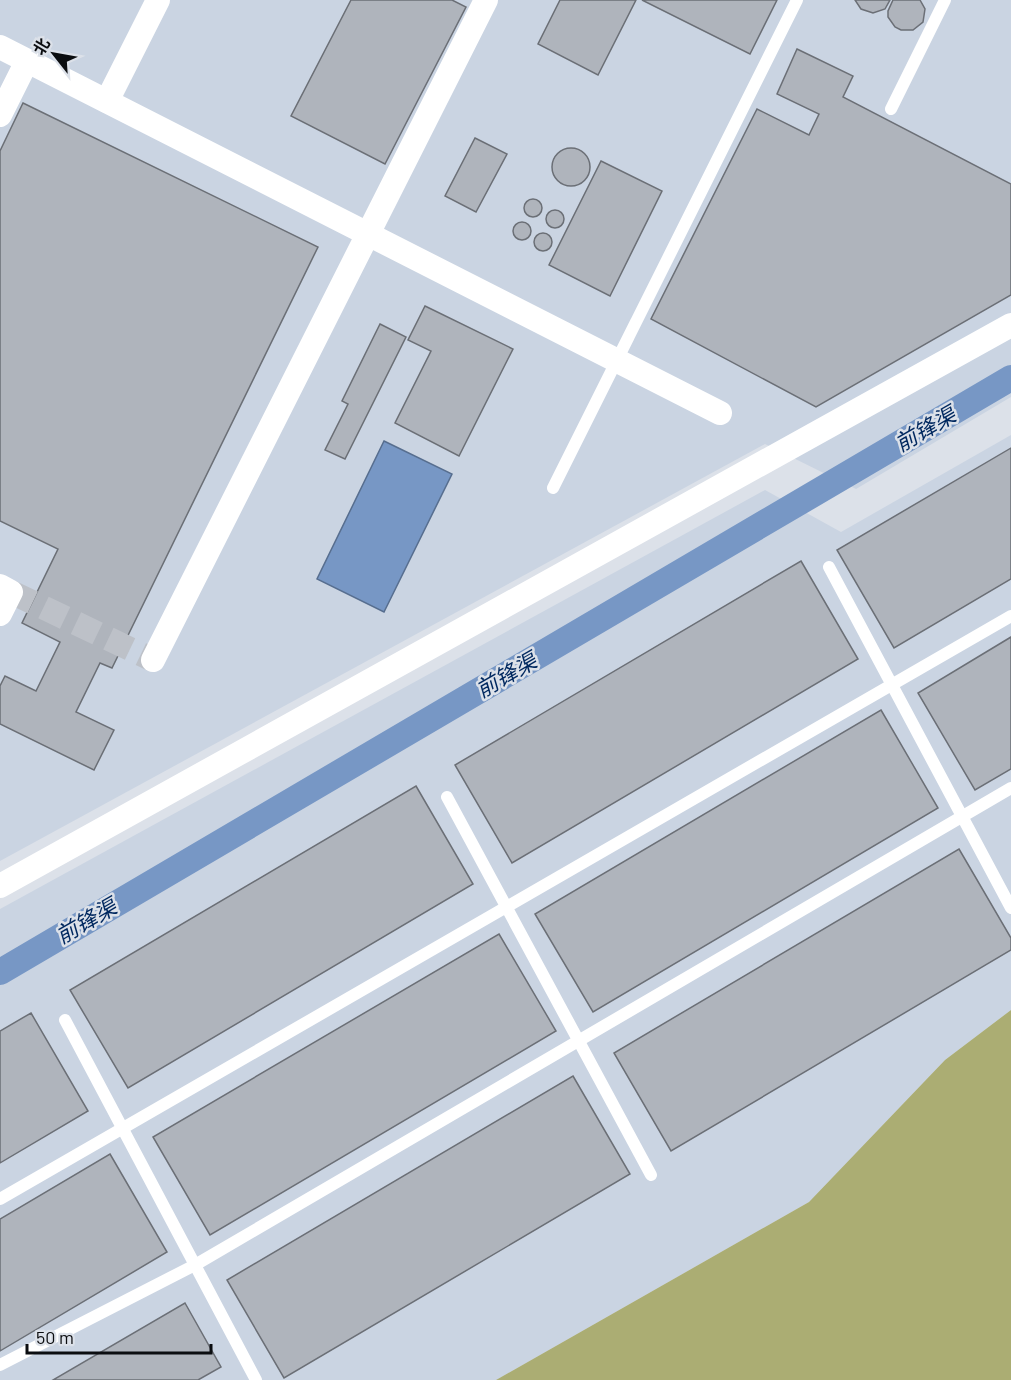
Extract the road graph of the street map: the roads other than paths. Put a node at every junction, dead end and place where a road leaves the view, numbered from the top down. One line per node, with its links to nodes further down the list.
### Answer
1 (158, 0): 7 (street)
2 (486, 0): 10 (street)
3 (797, 0): 12 (lane)
4 (945, 0): 8 (lane)
5 (0, 47): 6 (street)
6 (27, 61): 7 (street); 9 (street)
7 (107, 101): 10 (street)
8 (891, 109)
9 (0, 115)
10 (368, 234): 12 (street); 19 (street)
11 (1011, 325): 24 (street)
12 (616, 361): 13 (street); 14 (lane)
13 (720, 413)
14 (553, 488)
15 (829, 567): 20 (lane)
16 (0, 586): 17 (street)
17 (0, 614)
18 (1011, 615): 20 (lane)
19 (153, 660)
20 (892, 684): 23 (lane); 25 (lane)
21 (1011, 788): 23 (lane)
22 (447, 797): 25 (lane)
23 (962, 817): 26 (lane); 28 (lane)
24 (0, 886)
25 (506, 907): 28 (lane); 29 (lane)
26 (1011, 908)
27 (65, 1020): 29 (lane)
28 (578, 1041): 30 (lane); 32 (lane)
29 (122, 1128): 31 (lane); 32 (lane)
30 (651, 1175)
31 (0, 1199)
32 (195, 1264): 33 (lane); 34 (lane)
33 (0, 1365)
34 (256, 1380)

